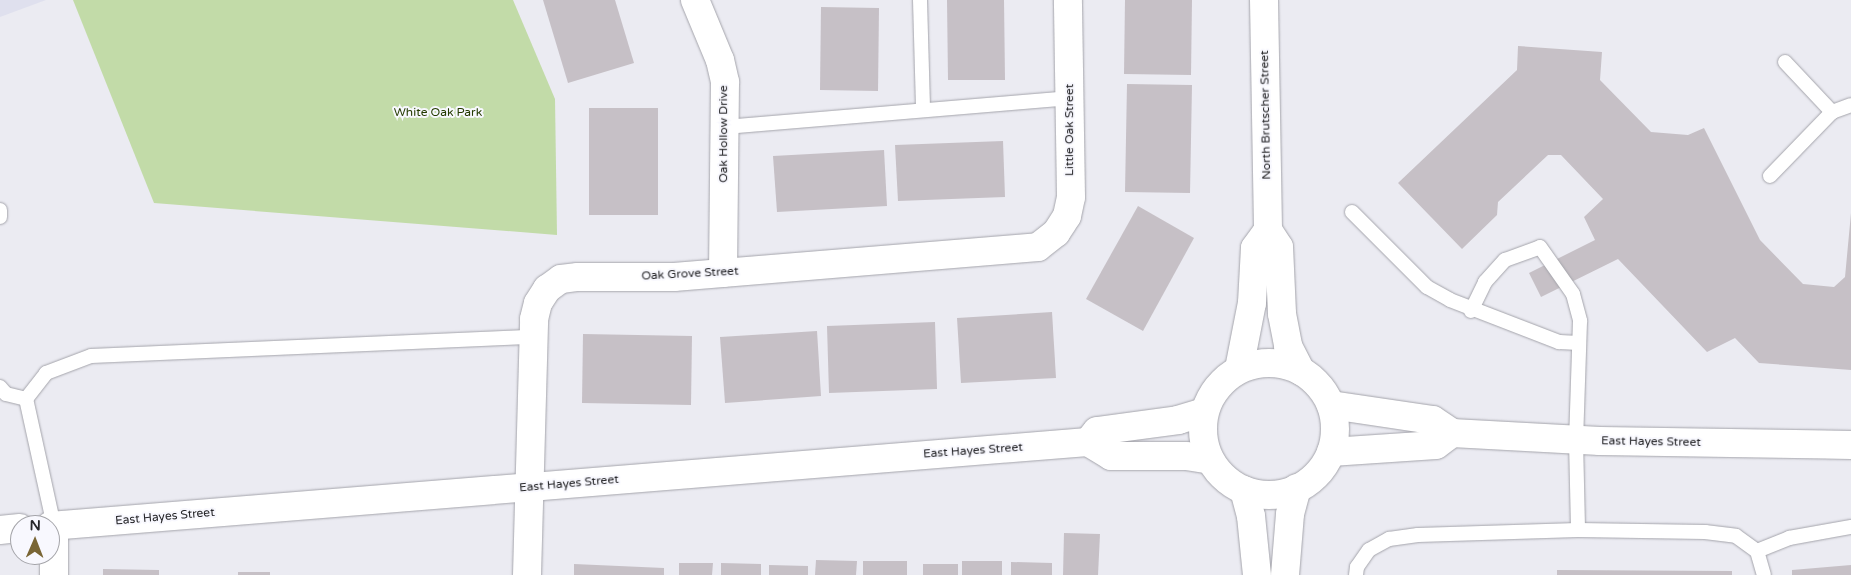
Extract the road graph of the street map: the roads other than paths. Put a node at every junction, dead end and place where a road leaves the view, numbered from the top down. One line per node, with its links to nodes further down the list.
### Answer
1 (695, 0): 10 (street, Oak Hollow Drive)
2 (920, 0): 8 (lane)
3 (1068, 0): 6 (street, Little Oak Street)
4 (1264, 0): 15 (street, North Brutscher Street)
5 (1785, 62): 9 (lane)
6 (1070, 98): 8 (lane); 16 (street, Little Oak Street)
7 (1851, 105): 9 (lane)
8 (923, 110): 10 (lane)
9 (1832, 112): 11 (lane)
10 (726, 127): 17 (street, Oak Hollow Drive)
11 (1770, 176)
12 (0, 210): 14 (lane)
13 (1352, 212): 18 (lane)
14 (0, 217)
15 (1268, 230): 21 (street); 22 (street, North Brutscher Street)
16 (1038, 247): 17 (street, Oak Grove Street)
17 (723, 273): 19 (street, Oak Grove Street)
18 (1471, 311): 20 (lane); 20 (lane)
19 (533, 337): 24 (lane); 33 (street, Oak Grove Street)
20 (1579, 343): 28 (lane)
21 (1239, 369): 22 (street); 26 (street)
22 (1301, 371): 25 (street)
23 (0, 387): 24 (lane)
24 (26, 399): 36 (lane)
25 (1331, 405): 27 (street, East Hayes Street); 31 (street)
26 (1204, 412): 29 (street, East Hayes Street); 32 (street)
27 (1452, 433): 28 (street, East Hayes Street); 31 (street)
28 (1576, 440): 30 (street, East Hayes Street); 39 (lane)
29 (1088, 442): 32 (street); 33 (street, East Hayes Street)
30 (1851, 446)
31 (1331, 452): 34 (street)
32 (1210, 460): 35 (street)
33 (528, 487): 37 (street, East Hayes Street); 41 (street, Oak Grove Street)
34 (1297, 488): 35 (street); 43 (street)
35 (1244, 490): 42 (street)
36 (50, 515)
37 (60, 525)
38 (1851, 527): 40 (lane)
39 (1578, 530): 40 (lane); 44 (lane)
40 (1756, 551): 45 (lane)
41 (527, 575)
42 (1257, 575)
43 (1285, 575)
44 (1356, 575)
45 (1764, 575)

